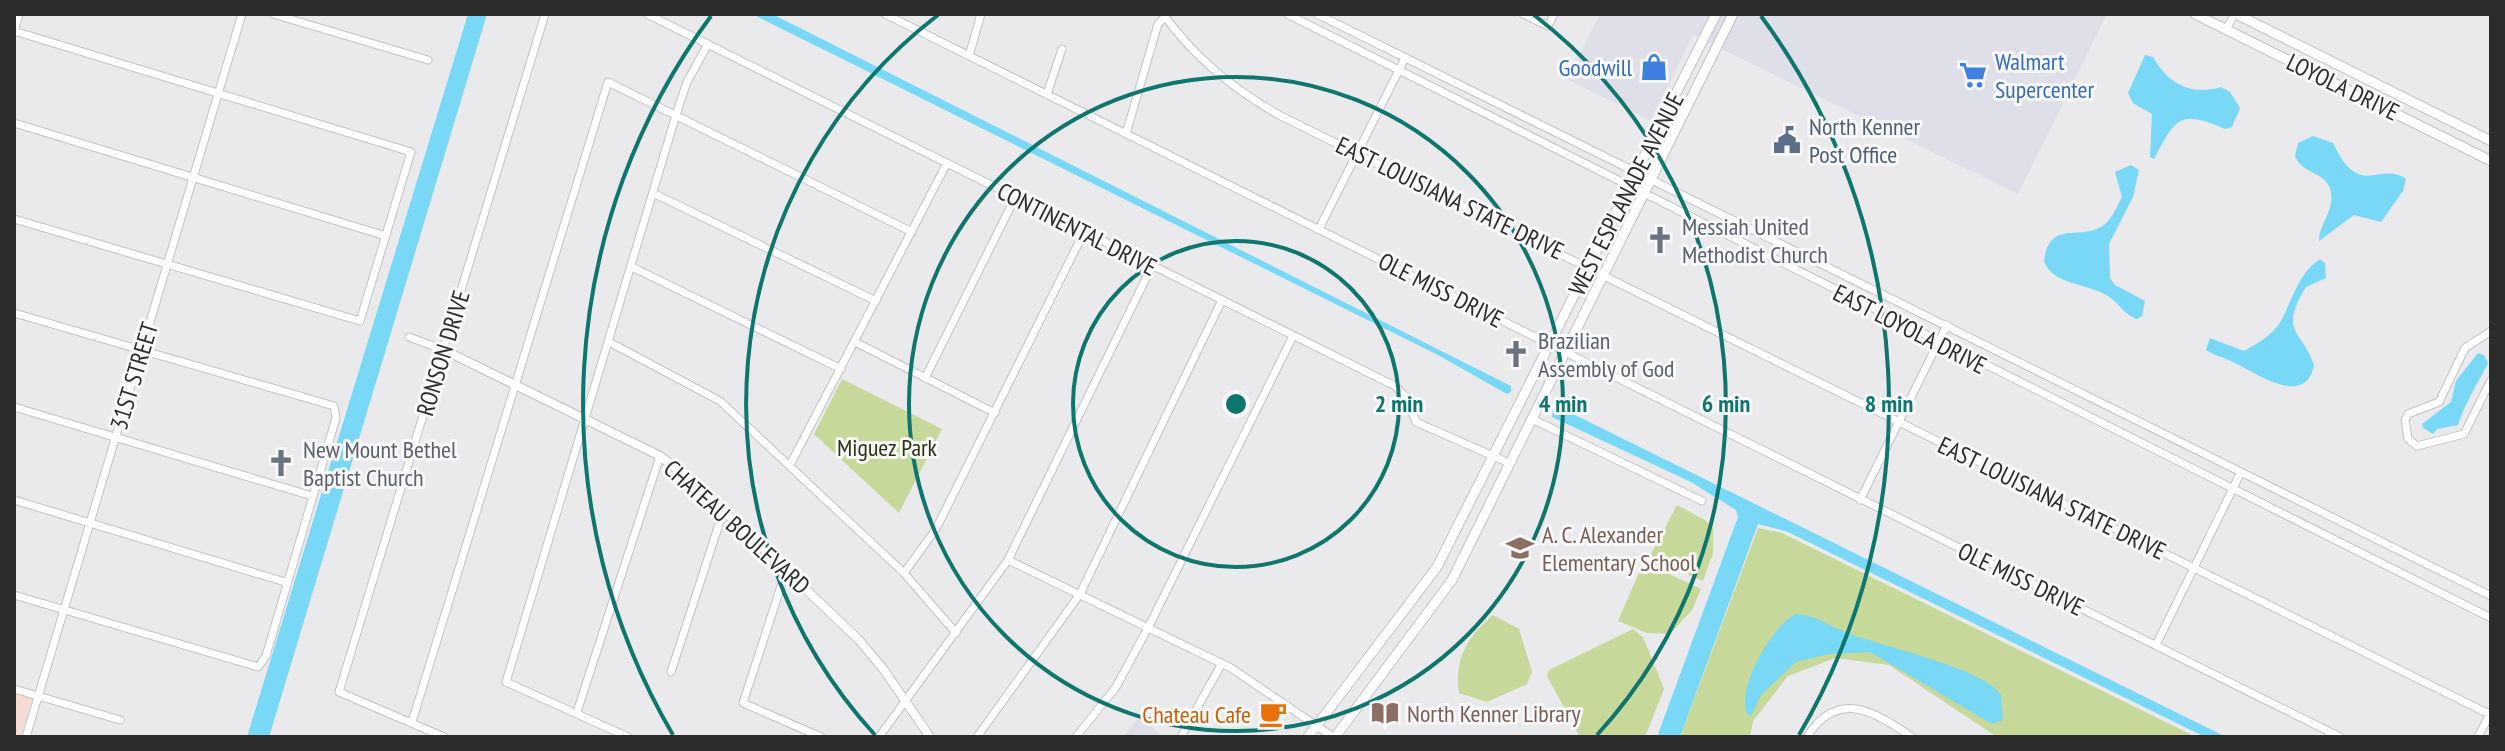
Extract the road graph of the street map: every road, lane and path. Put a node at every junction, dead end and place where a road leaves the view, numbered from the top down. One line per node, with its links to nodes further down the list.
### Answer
1 (19, 14): 18 (street)
2 (242, 14): 29 (street, 31ST STREET)
3 (273, 14): 25 (street)
4 (545, 14): 70 (street, RONSON DRIVE)
5 (647, 14): 19 (street, CONTINENTAL DRIVE)
6 (981, 14): 22 (street)
7 (1287, 14): 27 (street, EAST LOYOLA DRIVE)
8 (1317, 14): 23 (street, EAST LOYOLA DRIVE)
9 (1523, 14): 10 (street)
10 (1554, 14)
11 (1716, 14): 21 (main road, WEST ESPLANADE AVENUE)
12 (1733, 14): 24 (main road, WEST ESPLANADE AVENUE)
13 (2195, 14): 17 (main road, LOYOLA DRIVE)
14 (2235, 14): 17 (street); 26 (main road, LOYOLA DRIVE)
15 (888, 15): 22 (street, OLE MISS DRIVE)
16 (1164, 15): 36 (street); 39 (street, EAST LOUISIANA STATE DRIVE)
17 (2226, 29): 28 (main road, LOYOLA DRIVE)
18 (14, 31): 29 (street)
19 (708, 44): 31 (street); 41 (street, CONTINENTAL DRIVE)
20 (1062, 49): 30 (street)
21 (1697, 51): 24 (main road); 33 (main road, WEST ESPLANADE AVENUE)
22 (969, 56): 30 (street, OLE MISS DRIVE)
23 (1405, 58): 27 (street); 42 (street, EAST LOYOLA DRIVE)
24 (1712, 58): 35 (main road, WEST ESPLANADE AVENUE)
25 (428, 60)
26 (2338, 66): 28 (main road); 34 (main road, LOYOLA DRIVE)
27 (1398, 72): 39 (street); 45 (street, EAST LOYOLA DRIVE)
28 (2331, 81): 37 (main road, LOYOLA DRIVE)
29 (219, 91): 43 (street, 31ST STREET); 53 (street)
30 (1047, 94): 36 (street, OLE MISS DRIVE)
31 (676, 115): 46 (street); 51 (street); 76 (street)
32 (14, 123): 43 (street)
33 (1662, 123): 35 (main road); 42 (main road, WEST ESPLANADE AVENUE)
34 (2457, 124): 37 (main road); 38 (main road, LOYOLA DRIVE)
35 (1676, 129): 44 (main road, WEST ESPLANADE AVENUE)
36 (1126, 134): 50 (street, OLE MISS DRIVE)
37 (2449, 140): 40 (main road, LOYOLA DRIVE)
38 (2491, 141)
39 (1358, 153): 50 (street); 57 (street, EAST LOUISIANA STATE DRIVE)
40 (2491, 161)
41 (947, 163): 48 (street, CONTINENTAL DRIVE); 51 (street)
42 (1636, 173): 44 (street, EAST LOYOLA DRIVE); 45 (main road, WEST ESPLANADE AVENUE)
43 (193, 178): 53 (street); 54 (street, 31ST STREET)
44 (1651, 179): 47 (main road, WEST ESPLANADE AVENUE); 62 (street, EAST LOYOLA DRIVE)
45 (1629, 188): 47 (street, EAST LOYOLA DRIVE); 57 (main road, WEST ESPLANADE AVENUE)
46 (653, 193): 56 (street); 60 (street)
47 (1643, 195): 58 (main road, WEST ESPLANADE AVENUE); 68 (street, EAST LOYOLA DRIVE)
48 (1015, 198): 52 (street, CONTINENTAL DRIVE); 74 (street)
49 (14, 219): 54 (street)
50 (1319, 229): 69 (street, OLE MISS DRIVE)
51 (912, 232): 60 (street)
52 (1084, 232): 55 (street, CONTINENTAL DRIVE); 78 (street)
53 (386, 236): 54 (street)
54 (167, 265): 71 (street, 31ST STREET)
55 (1152, 266): 59 (street, CONTINENTAL DRIVE); 98 (street)
56 (632, 267): 66 (street); 73 (street)
57 (1590, 267): 58 (street, EAST LOUISIANA STATE DRIVE); 69 (main road, WEST ESPLANADE AVENUE)
58 (1604, 274): 72 (main road, WEST ESPLANADE AVENUE); 81 (street, EAST LOUISIANA STATE DRIVE)
59 (1222, 300): 64 (street, CONTINENTAL DRIVE); 104 (street)
60 (876, 301): 67 (street)
61 (14, 313): 71 (street)
62 (1947, 325): 68 (street); 87 (street, EAST LOYOLA DRIVE)
63 (2491, 331): 75 (street)
64 (1293, 336): 84 (street, CONTINENTAL DRIVE); 109 (street)
65 (409, 337): 70 (street, CHATEAU BOULEVARD)
66 (609, 342): 80 (street); 86 (street)
67 (855, 342): 73 (street); 74 (street)
68 (1938, 343): 81 (street); 88 (street, EAST LOYOLA DRIVE)
69 (1551, 345): 72 (street, OLE MISS DRIVE); 84 (main road, WEST ESPLANADE AVENUE)
70 (444, 350): 76 (street, CHATEAU BOULEVARD); 120 (street, RONSON DRIVE)
71 (141, 351): 82 (street, 31ST STREET); 91 (street)
72 (1565, 353): 79 (main road, WEST ESPLANADE AVENUE); 93 (street, OLE MISS DRIVE)
73 (841, 369): 86 (street)
74 (925, 378): 78 (street)
75 (2491, 380)
76 (516, 385): 80 (street, CHATEAU BOULEVARD); 120 (street)
77 (14, 407): 82 (street)
78 (995, 413): 102 (street)
79 (1532, 419): 85 (main road, WEST ESPLANADE AVENUE); 94 (street)
80 (586, 420): 83 (street, CHATEAU BOULEVARD); 117 (street)
81 (1898, 423): 93 (street); 100 (street, EAST LOUISIANA STATE DRIVE)
82 (116, 436): 91 (street); 96 (street, 31ST STREET)
83 (660, 456): 95 (street, CHATEAU BOULEVARD); 117 (street)
84 (1492, 457): 85 (street, CONTINENTAL DRIVE); 89 (main road, WEST ESPLANADE AVENUE)
85 (1509, 463): 90 (main road, WEST ESPLANADE AVENUE)
86 (790, 465): 102 (street)
87 (2241, 472): 88 (street); 106 (street, EAST LOYOLA DRIVE)
88 (2232, 489): 100 (street); 108 (street, EAST LOYOLA DRIVE)
89 (1473, 494): 90 (main road); 97 (main road, WEST ESPLANADE AVENUE)
90 (1494, 495): 99 (main road, WEST ESPLANADE AVENUE)
91 (312, 496): 103 (street)
92 (14, 500): 96 (street)
93 (1860, 500): 111 (street, OLE MISS DRIVE)
94 (1702, 501)
95 (723, 512): 101 (street, CHATEAU BOULEVARD); 113 (street)
96 (90, 522): 103 (street); 107 (street, 31ST STREET)
97 (1450, 541): 99 (main road); 121 (main road, WEST ESPLANADE AVENUE)
98 (1008, 560): 104 (street); 110 (street)
99 (1461, 562): 132 (main road, WEST ESPLANADE AVENUE)
100 (2194, 567): 111 (street); 118 (street, EAST LOUISIANA STATE DRIVE)
101 (786, 571): 116 (street, CHATEAU BOULEVARD); 125 (street)
102 (904, 573): 110 (street)
103 (285, 582): 107 (street)
104 (1080, 594): 109 (street); 128 (street)
105 (14, 595): 107 (street)
106 (2491, 596)
107 (64, 610): 115 (street, 31ST STREET)
108 (2491, 618)
109 (1149, 626): 112 (street); 129 (street)
110 (956, 633): 116 (street)
111 (2156, 645): 135 (street, OLE MISS DRIVE)
112 (1222, 663): 121 (street); 130 (street)
113 (671, 672)
114 (14, 689): 115 (street)
115 (38, 696): 119 (street); 122 (street, 31ST STREET)
116 (907, 702): 126 (street); 127 (street, CHATEAU BOULEVARD)
117 (577, 712): 124 (street)
118 (2491, 714): 136 (street)
119 (120, 720)
120 (412, 722): 123 (street)
121 (1317, 725): 131 (main road, WEST ESPLANADE AVENUE); 132 (street)
122 (26, 737)
123 (444, 737)
124 (628, 737)
125 (821, 737)
126 (879, 737)
127 (930, 737)
128 (977, 737)
129 (1076, 737)
130 (1181, 737)
131 (1308, 737)
132 (1334, 737)
133 (1807, 737): 134 (street)
134 (1912, 737)
135 (2340, 737)
136 (2478, 737)

